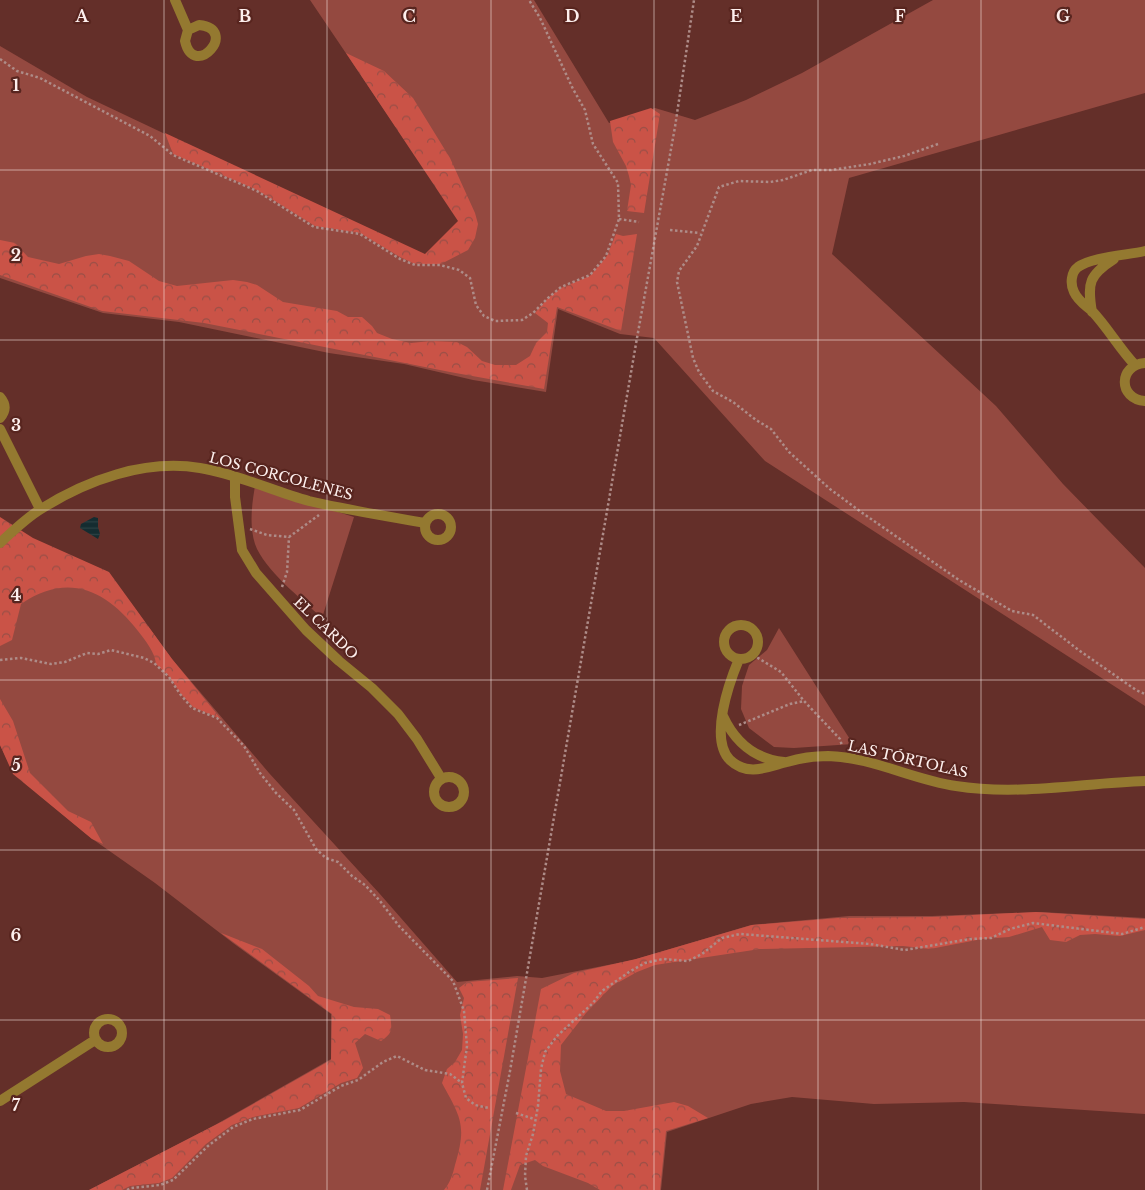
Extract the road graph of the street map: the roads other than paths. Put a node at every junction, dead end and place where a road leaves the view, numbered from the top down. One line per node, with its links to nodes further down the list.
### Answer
1 (175, 0): 2 (street)
2 (188, 30)
3 (1145, 251): 4 (street)
4 (1117, 256): 5 (street); 5 (street)
5 (1092, 312): 6 (street)
6 (1140, 364): 8 (street)
7 (0, 397): 9 (street)
8 (1145, 401)
9 (0, 418)
10 (0, 429): 12 (street)
11 (235, 477): 12 (street, LOS CORCOLENES); 13 (street, LOS CORCOLENES); 18 (street, EL CARDO)
12 (40, 510): 14 (street, LOS CORCOLENES)
13 (425, 523)
14 (0, 543)
15 (739, 659): 15 (street); 16 (street, LAS TÓRTOLAS)
16 (723, 716): 17 (street, LAS TÓRTOLAS); 17 (street, LAS TÓRTOLAS)
17 (785, 762): 19 (street, LAS TÓRTOLAS)
18 (441, 778)
19 (1145, 781)
20 (95, 1040): 21 (street)
21 (0, 1100)

